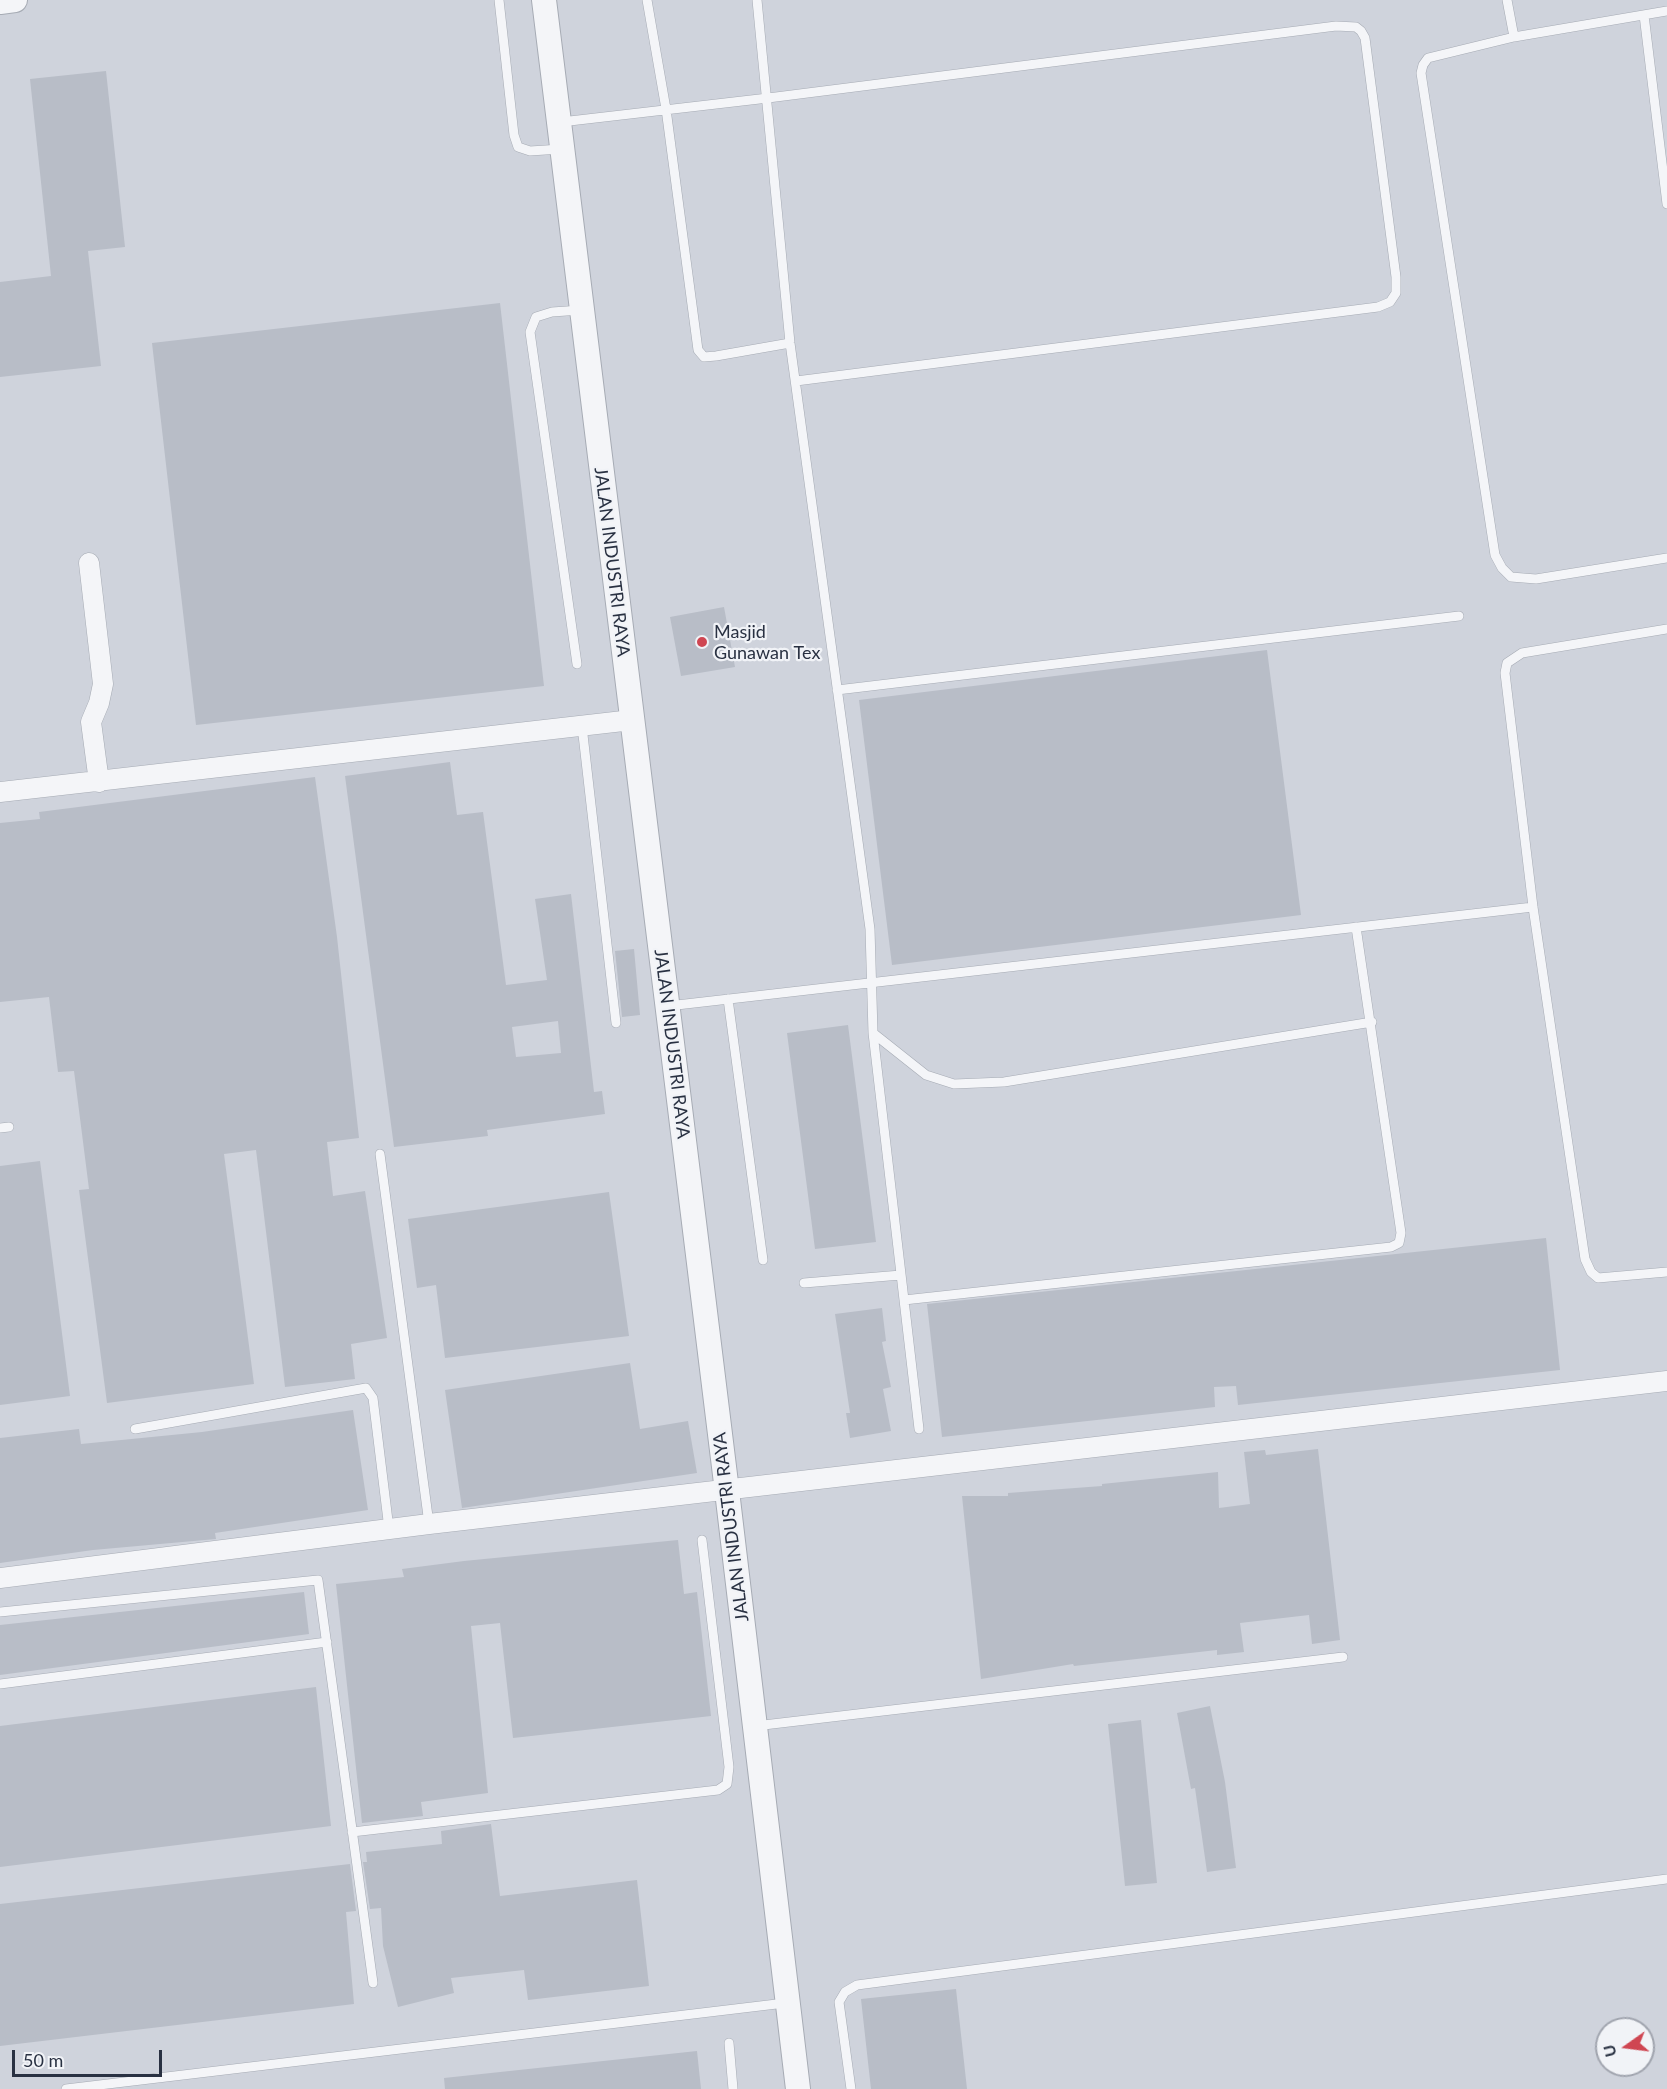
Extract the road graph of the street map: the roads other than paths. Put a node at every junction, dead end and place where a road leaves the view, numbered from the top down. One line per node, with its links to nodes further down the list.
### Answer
1 (15, 0): 7 (street)
2 (499, 0): 14 (lane)
3 (544, 0): 13 (street, JALAN INDUSTRI RAYA)
4 (647, 0): 12 (lane)
5 (757, 0): 11 (lane)
6 (1507, 0): 10 (lane)
7 (0, 2)
8 (1667, 11): 9 (lane)
9 (1644, 15): 10 (lane); 15 (lane)
10 (1514, 37): 19 (lane)
11 (768, 99): 12 (lane); 17 (lane); 18 (lane)
12 (666, 109): 13 (lane); 17 (lane)
13 (558, 122): 14 (street, JALAN INDUSTRI RAYA)
14 (561, 149): 16 (street, JALAN INDUSTRI RAYA)
15 (1667, 204)
16 (581, 310): 23 (lane); 25 (street, JALAN INDUSTRI RAYA)
17 (790, 343): 18 (lane)
18 (796, 381): 24 (lane)
19 (1667, 558)
20 (89, 563): 27 (street)
21 (1460, 616): 24 (lane)
22 (1667, 629): 29 (lane)
23 (577, 664)
24 (837, 690): 31 (lane)
25 (632, 720): 26 (street); 33 (street, JALAN INDUSTRI RAYA)
26 (582, 726): 27 (street); 35 (lane)
27 (99, 782): 28 (street)
28 (0, 792)
29 (1533, 907): 30 (lane); 39 (lane)
30 (1356, 927): 31 (lane); 34 (lane)
31 (870, 982): 32 (lane); 36 (lane)
32 (728, 999): 33 (lane); 38 (lane)
33 (667, 1006): 46 (street, JALAN INDUSTRI RAYA)
34 (1372, 1022): 36 (lane); 42 (lane)
35 (616, 1023)
36 (873, 1034): 40 (lane)
37 (380, 1154): 47 (lane)
38 (763, 1260)
39 (1667, 1272)
40 (901, 1275): 41 (lane); 42 (lane)
41 (804, 1283)
42 (904, 1300): 44 (lane)
43 (1667, 1382): 46 (street)
44 (919, 1428)
45 (135, 1429): 48 (lane)
46 (727, 1491): 47 (street); 55 (street, JALAN INDUSTRI RAYA)
47 (429, 1524): 48 (street)
48 (389, 1529): 50 (street)
49 (702, 1540): 56 (lane)
50 (0, 1578)
51 (0, 1612): 52 (lane)
52 (327, 1642): 54 (lane); 56 (lane)
53 (1343, 1657): 55 (lane)
54 (0, 1684)
55 (755, 1726): 59 (street, JALAN INDUSTRI RAYA)
56 (352, 1832): 58 (lane)
57 (1667, 1879): 64 (lane)
58 (373, 1983)
59 (788, 2002): 61 (lane); 63 (street, JALAN INDUSTRI RAYA)
60 (729, 2043): 62 (lane)
61 (66, 2089)
62 (733, 2089)
63 (798, 2089)
64 (851, 2089)

